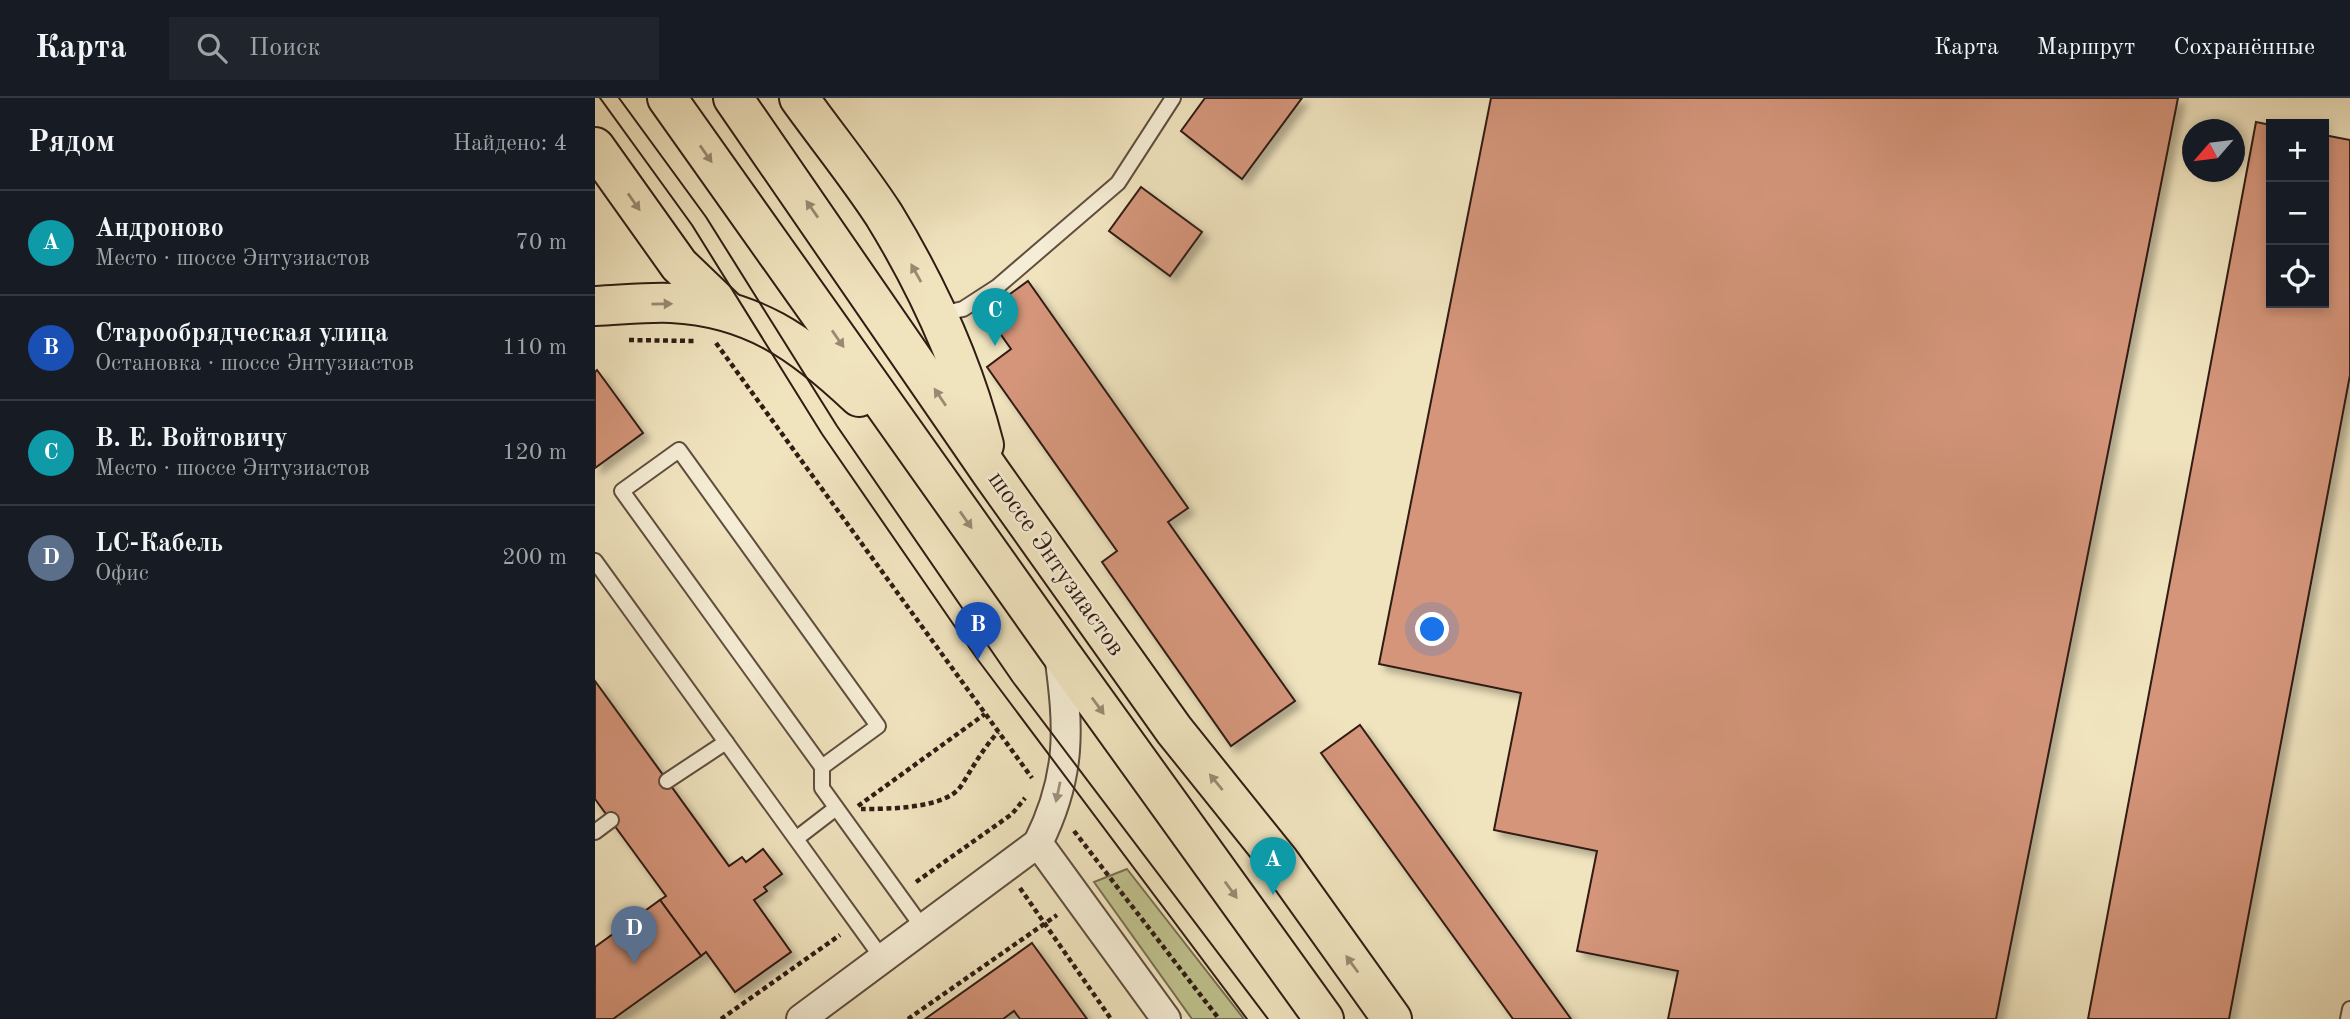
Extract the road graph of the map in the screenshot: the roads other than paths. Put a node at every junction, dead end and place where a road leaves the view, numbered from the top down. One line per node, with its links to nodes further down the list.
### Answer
1 (667, 98): 9 (main road, шоссе Энтузиастов, one-way to 9)
2 (733, 98): 10 (main road, шоссе Энтузиастов, one-way to 2)
3 (799, 98): 8 (main road, one-way to 3)
4 (1173, 98): 8 (lane)
5 (595, 147): 7 (main road, one-way to 7)
6 (595, 306): 7 (main road, one-way to 7)
7 (728, 312): 9 (main road)
8 (939, 314): 10 (main road)
9 (927, 464): 12 (main road, шоссе Энтузиастов, one-way to 12)
10 (992, 474): 27 (main road, шоссе Энтузиастов, one-way to 10)
11 (595, 561): 13 (lane)
12 (1059, 651): 20 (street, one-way to 20); 26 (main road, шоссе Энтузиастов, one-way to 26)
13 (726, 742): 15 (lane); 19 (lane)
14 (821, 767): 14 (lane); 16 (lane)
15 (667, 781)
16 (836, 808): 19 (lane); 21 (lane)
17 (611, 820): 18 (lane)
18 (595, 832)
19 (797, 838): 22 (lane)
20 (1038, 843): 21 (street); 25 (street)
21 (923, 928): 22 (street)
22 (882, 958): 24 (street)
23 (2350, 1009): 28 (lane)
24 (801, 1019)
25 (1166, 1019)
26 (1325, 1019)
27 (1392, 1019)
28 (2348, 1019)

